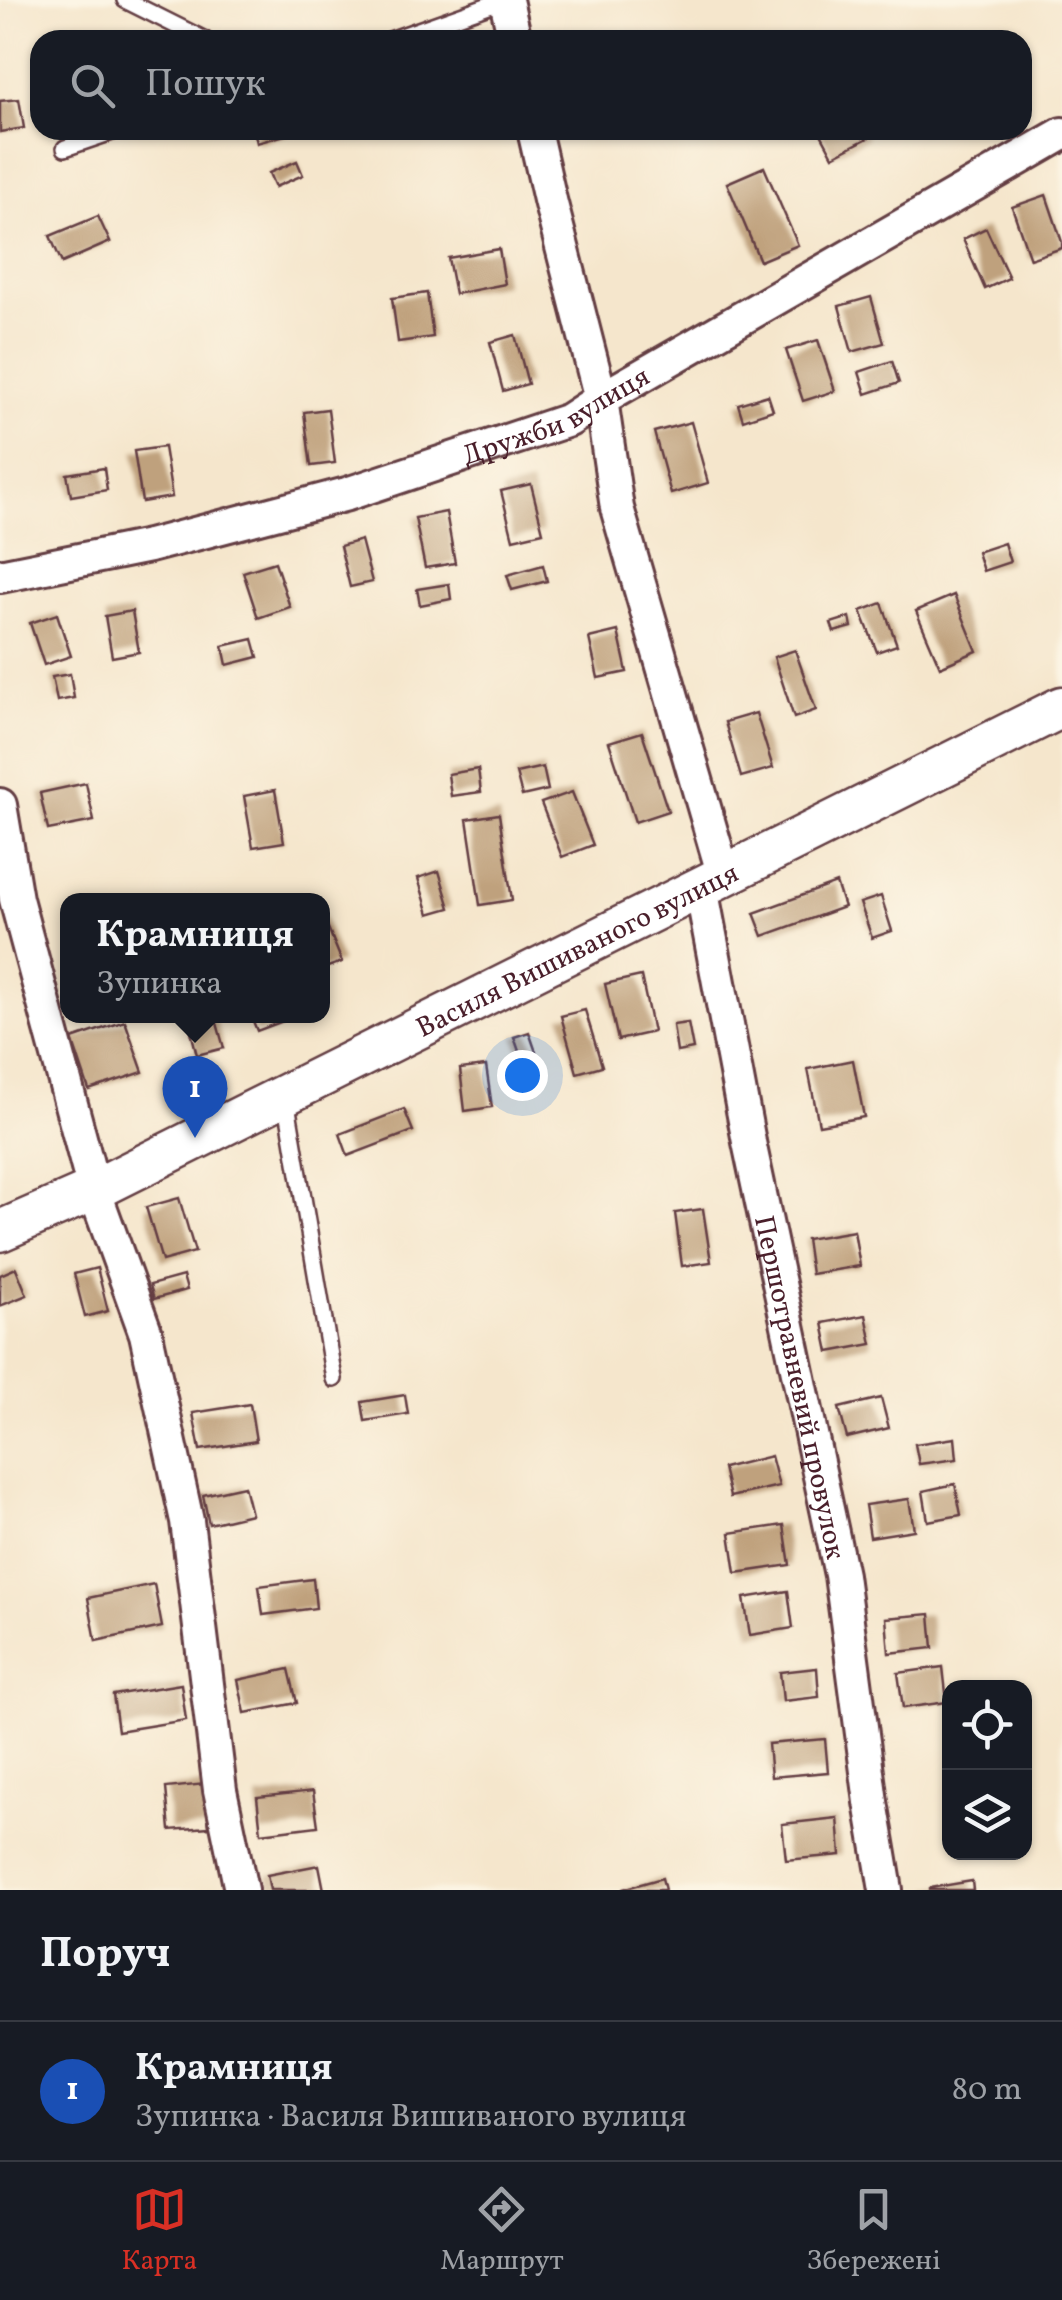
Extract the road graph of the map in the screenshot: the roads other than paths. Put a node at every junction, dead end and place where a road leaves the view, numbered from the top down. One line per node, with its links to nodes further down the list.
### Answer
1 (125, 0): 3 (lane)
2 (504, 0): 4 (lane); 5 (street)
3 (169, 30)
4 (418, 30)
5 (512, 30)
6 (1062, 134): 10 (street, Дружби вулиця)
7 (89, 140): 9 (lane)
8 (536, 140): 10 (street, Першотравневий провулок)
9 (65, 148)
10 (601, 398): 11 (street, Дружби вулиця); 14 (street, Першотравневий провулок)
11 (0, 576)
12 (1062, 707): 14 (street, Василя Вишиваного вулиця)
13 (0, 805): 16 (street)
14 (712, 881): 15 (street, Василя Вишиваного вулиця); 20 (street, Першотравневий провулок)
15 (285, 1094): 16 (street, Василя Вишиваного вулиця); 18 (lane)
16 (94, 1190): 17 (street, Василя Вишиваного вулиця); 19 (street)
17 (0, 1232)
18 (334, 1380)
19 (241, 1890)
20 (886, 1890)

